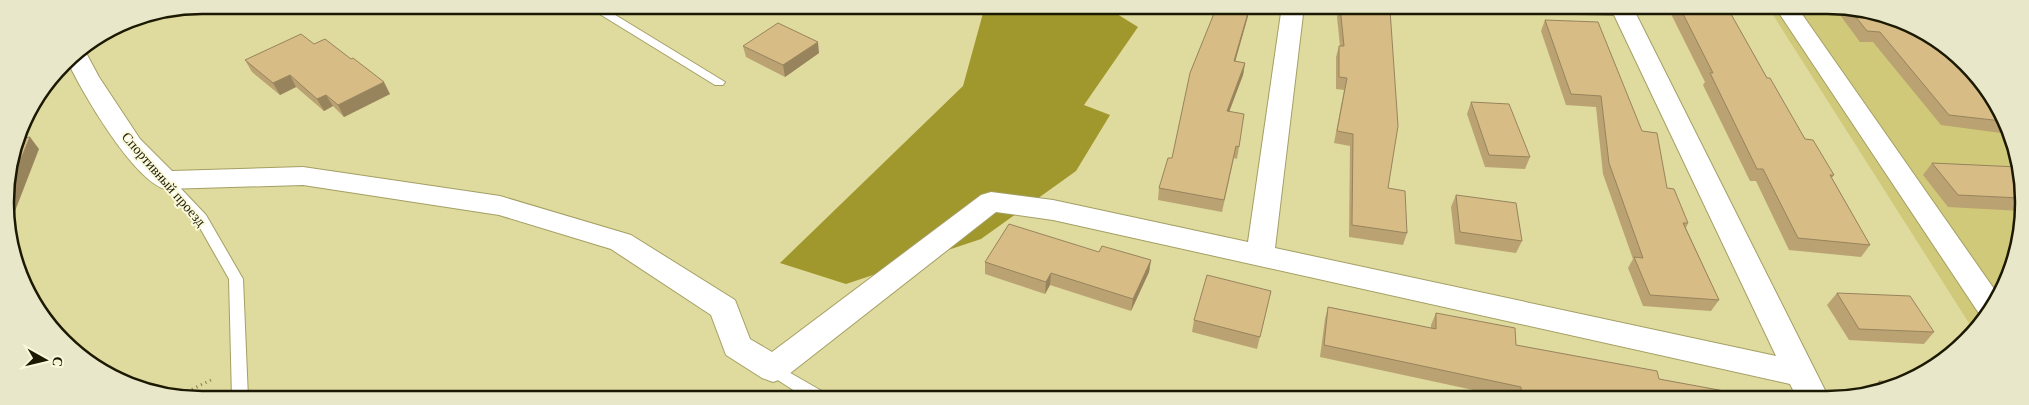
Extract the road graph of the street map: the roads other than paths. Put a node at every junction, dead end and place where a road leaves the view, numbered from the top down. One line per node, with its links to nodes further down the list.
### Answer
1 (605, 14): 6 (lane)
2 (1292, 14): 8 (street)
3 (1624, 14): 11 (street)
4 (1791, 14): 9 (street)
5 (79, 60): 7 (street, Спортивный проезд)
6 (719, 82)
7 (164, 180): 10 (street); 12 (lane, Спортивный проезд)
8 (1260, 256): 10 (street); 11 (street)
9 (1988, 301)
10 (774, 369): 13 (lane)
11 (1808, 387)
12 (240, 391)
13 (808, 391)

